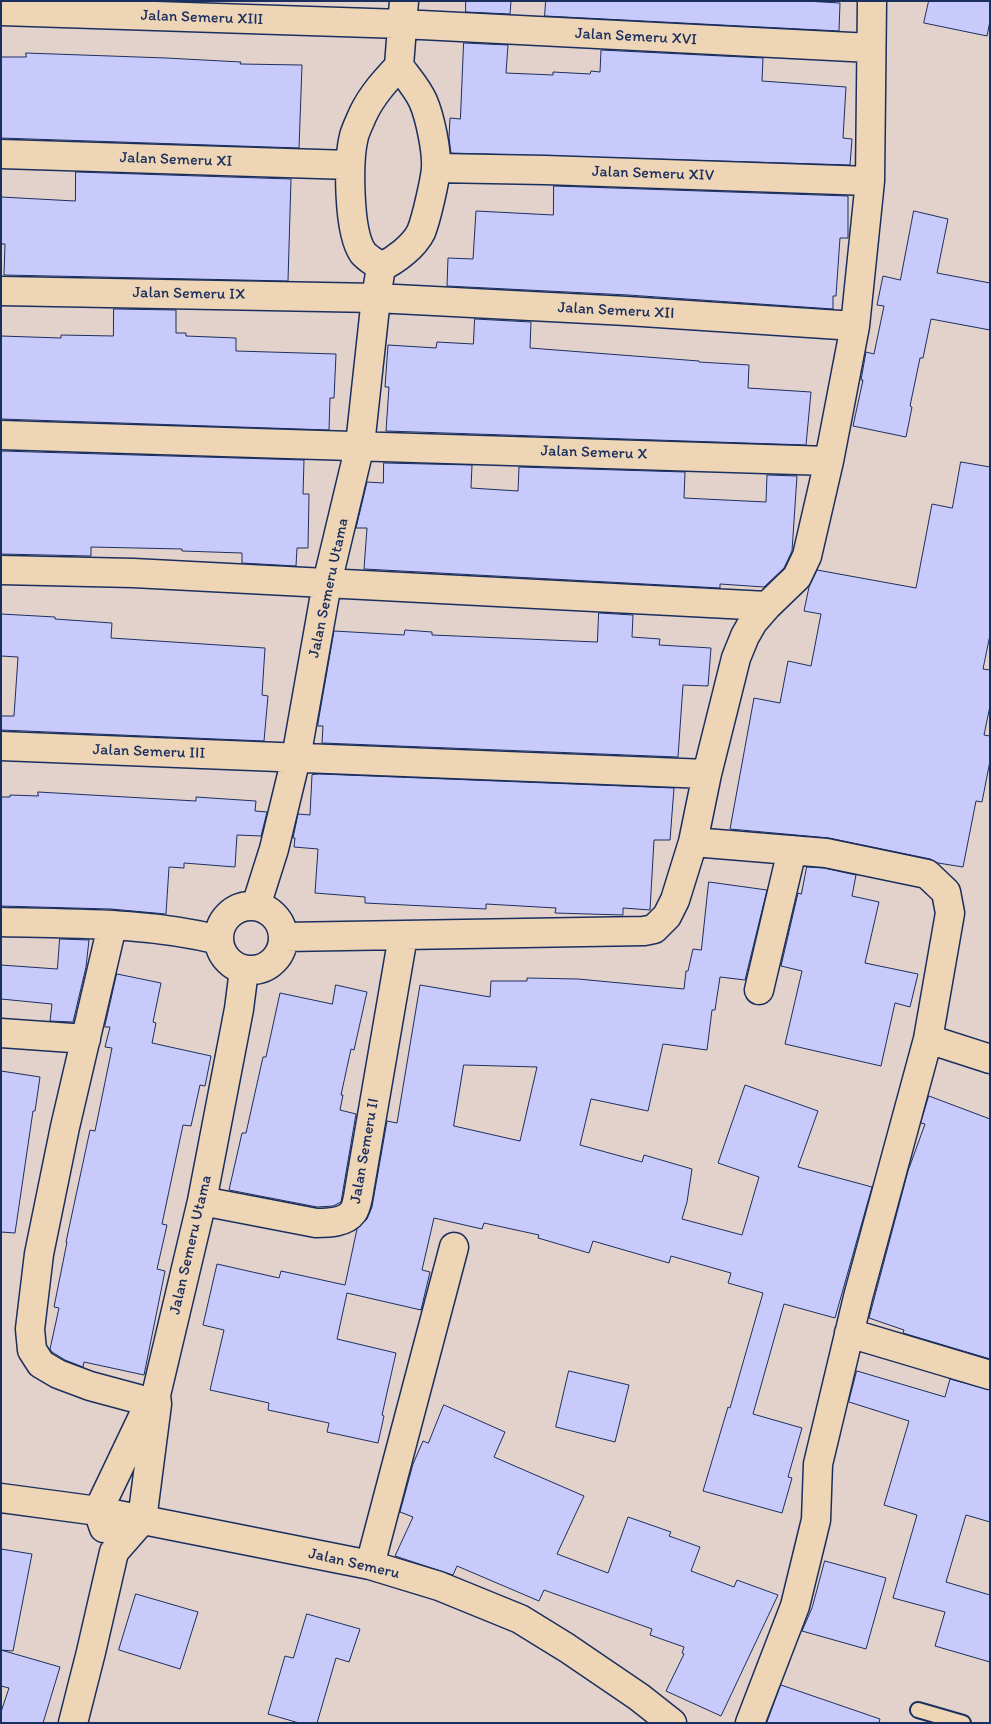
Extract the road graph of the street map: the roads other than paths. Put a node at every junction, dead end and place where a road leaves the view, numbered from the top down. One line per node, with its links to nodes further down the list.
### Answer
1 (872, 1): 4 (street)
2 (1, 11): 3 (street, Jalan Semeru XIII)
3 (403, 13): 4 (street, Jalan Semeru XVI); 5 (street)
4 (871, 48): 9 (street)
5 (399, 66): 7 (street); 8 (street)
6 (1, 154): 7 (street, Jalan Semeru XI)
7 (350, 165): 10 (street)
8 (436, 168): 9 (street, Jalan Semeru XIV); 10 (street)
9 (870, 181): 13 (street)
10 (381, 267): 12 (street, Jalan Semeru Utama)
11 (1, 291): 12 (street, Jalan Semeru IX)
12 (376, 298): 13 (street, Jalan Semeru XII); 15 (street, Jalan Semeru Utama)
13 (855, 326): 16 (street)
14 (1, 435): 15 (street, Jalan Semeru X)
15 (360, 445): 16 (street, Jalan Semeru X); 18 (street, Jalan Semeru Utama)
16 (829, 461): 19 (street)
17 (1, 570): 18 (street)
18 (327, 583): 19 (street); 21 (street, Jalan Semeru Utama)
19 (768, 606): 22 (street)
20 (1, 746): 21 (street, Jalan Semeru III)
21 (296, 758): 22 (street, Jalan Semeru III); 25 (street, Jalan Semeru Utama)
22 (707, 774): 23 (street)
23 (692, 842): 24 (street); 28 (street)
24 (792, 850): 32 (street); 35 (street)
25 (256, 906): 29 (street); 30 (street)
26 (1, 922): 27 (street)
27 (112, 926): 30 (street); 34 (street)
28 (403, 936): 29 (street); 37 (street, Jalan Semeru II)
29 (284, 937): 31 (street)
30 (219, 940): 31 (street)
31 (244, 970): 37 (street, Jalan Semeru Utama)
32 (759, 990)
33 (1, 1033): 34 (street)
34 (86, 1039): 41 (street)
35 (928, 1039): 36 (street); 39 (street)
36 (990, 1059)
37 (202, 1201): 41 (street, Jalan Semeru Utama)
38 (454, 1247): 46 (street)
39 (849, 1334): 40 (street); 50 (street)
40 (990, 1375)
41 (154, 1400): 43 (street); 44 (street, Jalan Semeru Utama)
42 (1, 1498): 43 (street, Jalan Semeru)
43 (98, 1512): 44 (street, Jalan Semeru); 45 (street)
44 (142, 1520): 45 (street); 46 (street, Jalan Semeru)
45 (114, 1552): 48 (street)
46 (370, 1565): 49 (street, Jalan Semeru)
47 (918, 1710): 51 (lane)
48 (73, 1723)
49 (672, 1723)
50 (750, 1723)
51 (963, 1723)

